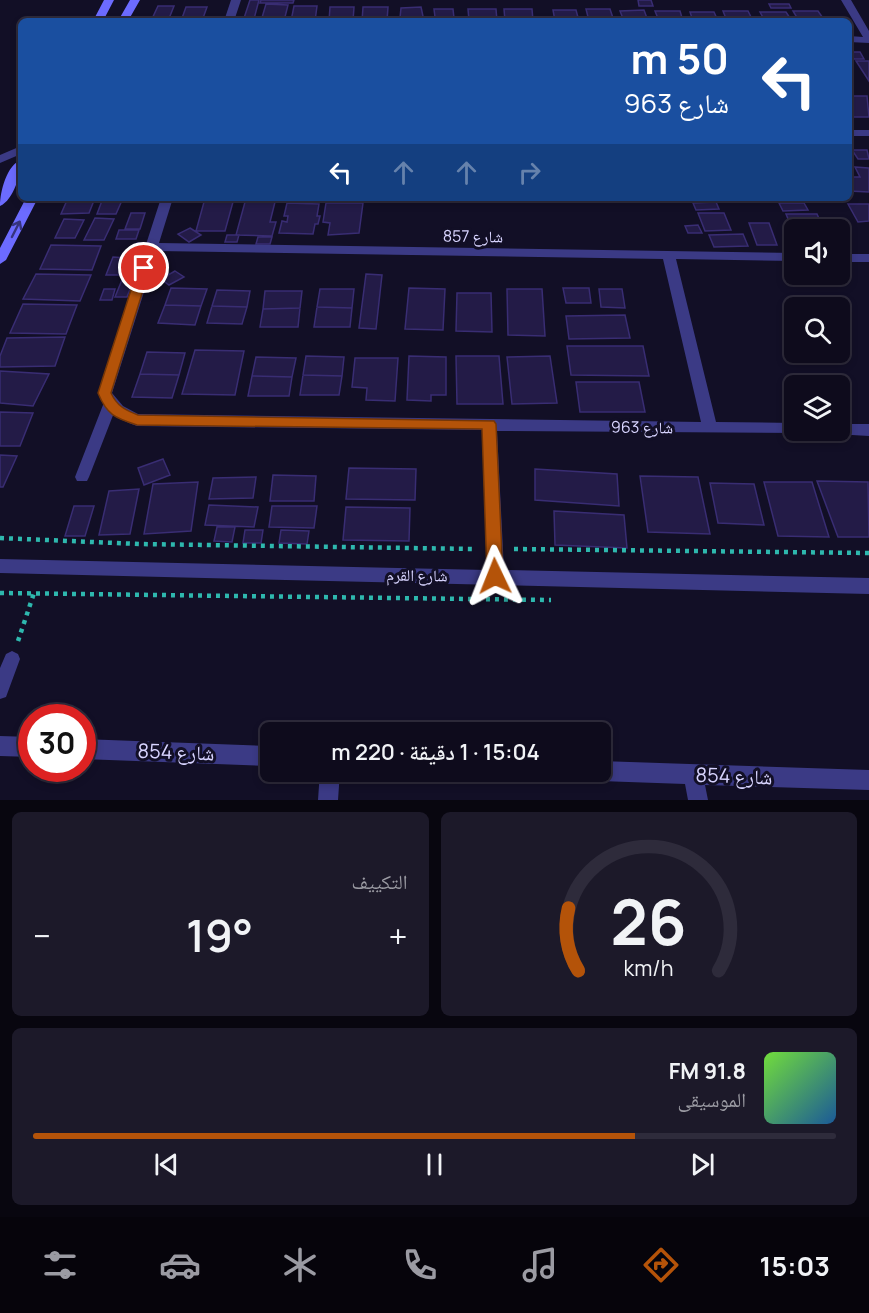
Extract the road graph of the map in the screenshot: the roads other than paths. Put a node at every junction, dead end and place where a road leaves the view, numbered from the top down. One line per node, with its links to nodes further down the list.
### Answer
1 (109, 0): 5 (street)
2 (135, 0): 6 (street)
3 (236, 0): 7 (street)
4 (846, 0): 9 (street)
5 (100, 18)
6 (125, 18)
7 (230, 18)
8 (852, 39): 9 (street)
9 (869, 39)
10 (852, 133): 11 (street)
11 (869, 133)
12 (18, 151): 13 (street)
13 (0, 160)
14 (18, 168): 15 (street)
15 (1, 197)
16 (30, 201): 23 (street, one-way to 16)
17 (166, 201): 18 (street)
18 (151, 247): 19 (street, شارع 857); 24 (street)
19 (669, 255): 20 (street, شارع 857); 26 (street)
20 (784, 257)
21 (850, 258): 22 (street)
22 (869, 258)
23 (0, 260)
24 (110, 405): 25 (street, شارع 963); 30 (lane)
25 (489, 424): 26 (street, شارع 963); 32 (street)
26 (710, 428): 27 (street, شارع 963)
27 (784, 429)
28 (850, 430): 29 (street)
29 (869, 430)
30 (82, 477)
31 (0, 566): 32 (street, شارع القرم)
32 (495, 576): 33 (street, شارع القرم)
33 (869, 586)
34 (12, 658): 35 (lane)
35 (0, 691)
36 (0, 746): 37 (street)
37 (18, 747)
38 (96, 750): 39 (street, شارع 854)
39 (260, 756)
40 (611, 771): 41 (street, شارع 854)
41 (693, 775): 42 (street, شارع 854); 45 (street)
42 (869, 780)
43 (329, 782): 44 (street)
44 (328, 800)
45 (698, 800)

